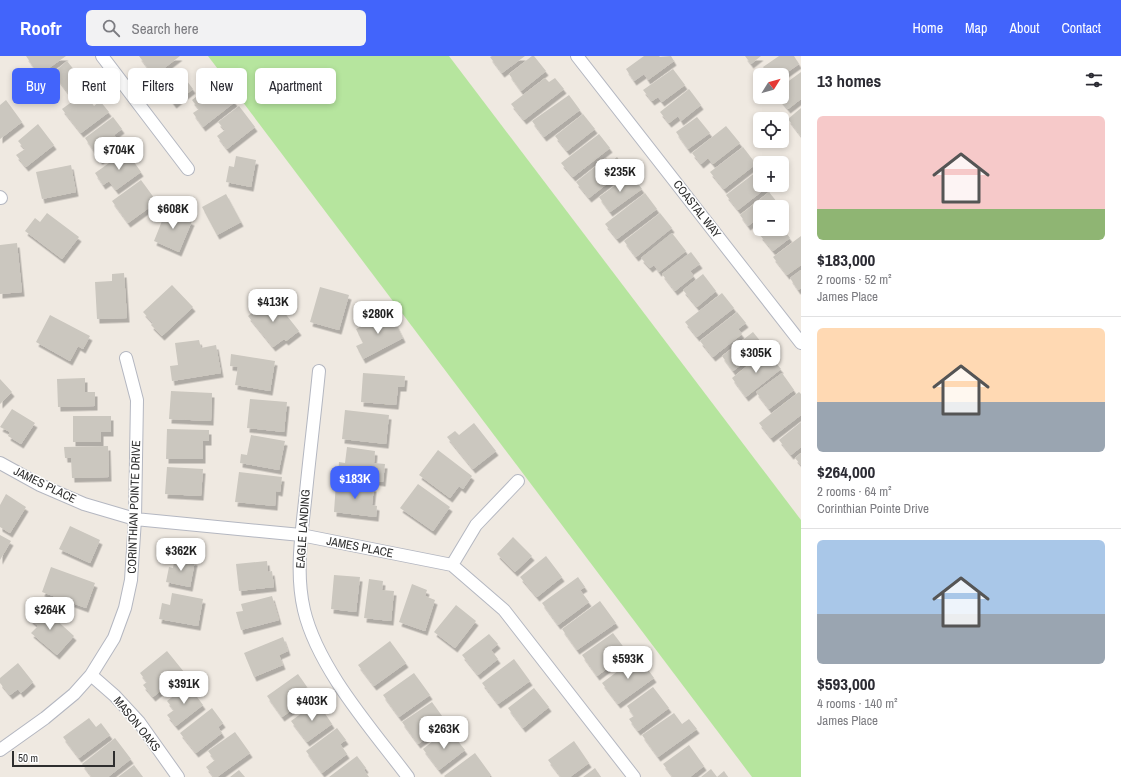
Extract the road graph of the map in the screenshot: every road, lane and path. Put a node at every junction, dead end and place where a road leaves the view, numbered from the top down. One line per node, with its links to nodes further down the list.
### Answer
1 (102, 56): 3 (street)
2 (577, 56): 4 (street, COASTAL WAY)
3 (188, 169)
4 (801, 343)
5 (126, 358): 9 (street, CORINTHIAN POINTE DRIVE)
6 (319, 371): 10 (street, EAGLE LANDING)
7 (0, 463): 9 (street, JAMES PLACE)
8 (518, 481): 11 (street)
9 (135, 519): 10 (street, JAMES PLACE); 12 (street, CORINTHIAN POINTE DRIVE)
10 (301, 535): 11 (street, JAMES PLACE); 15 (street, EAGLE LANDING)
11 (452, 565): 16 (street, JAMES PLACE)
12 (91, 675): 13 (street, CORINTHIAN POINTE DRIVE); 14 (street, MASON OAKS)
13 (0, 750)
14 (178, 777)
15 (408, 777)
16 (634, 777)

